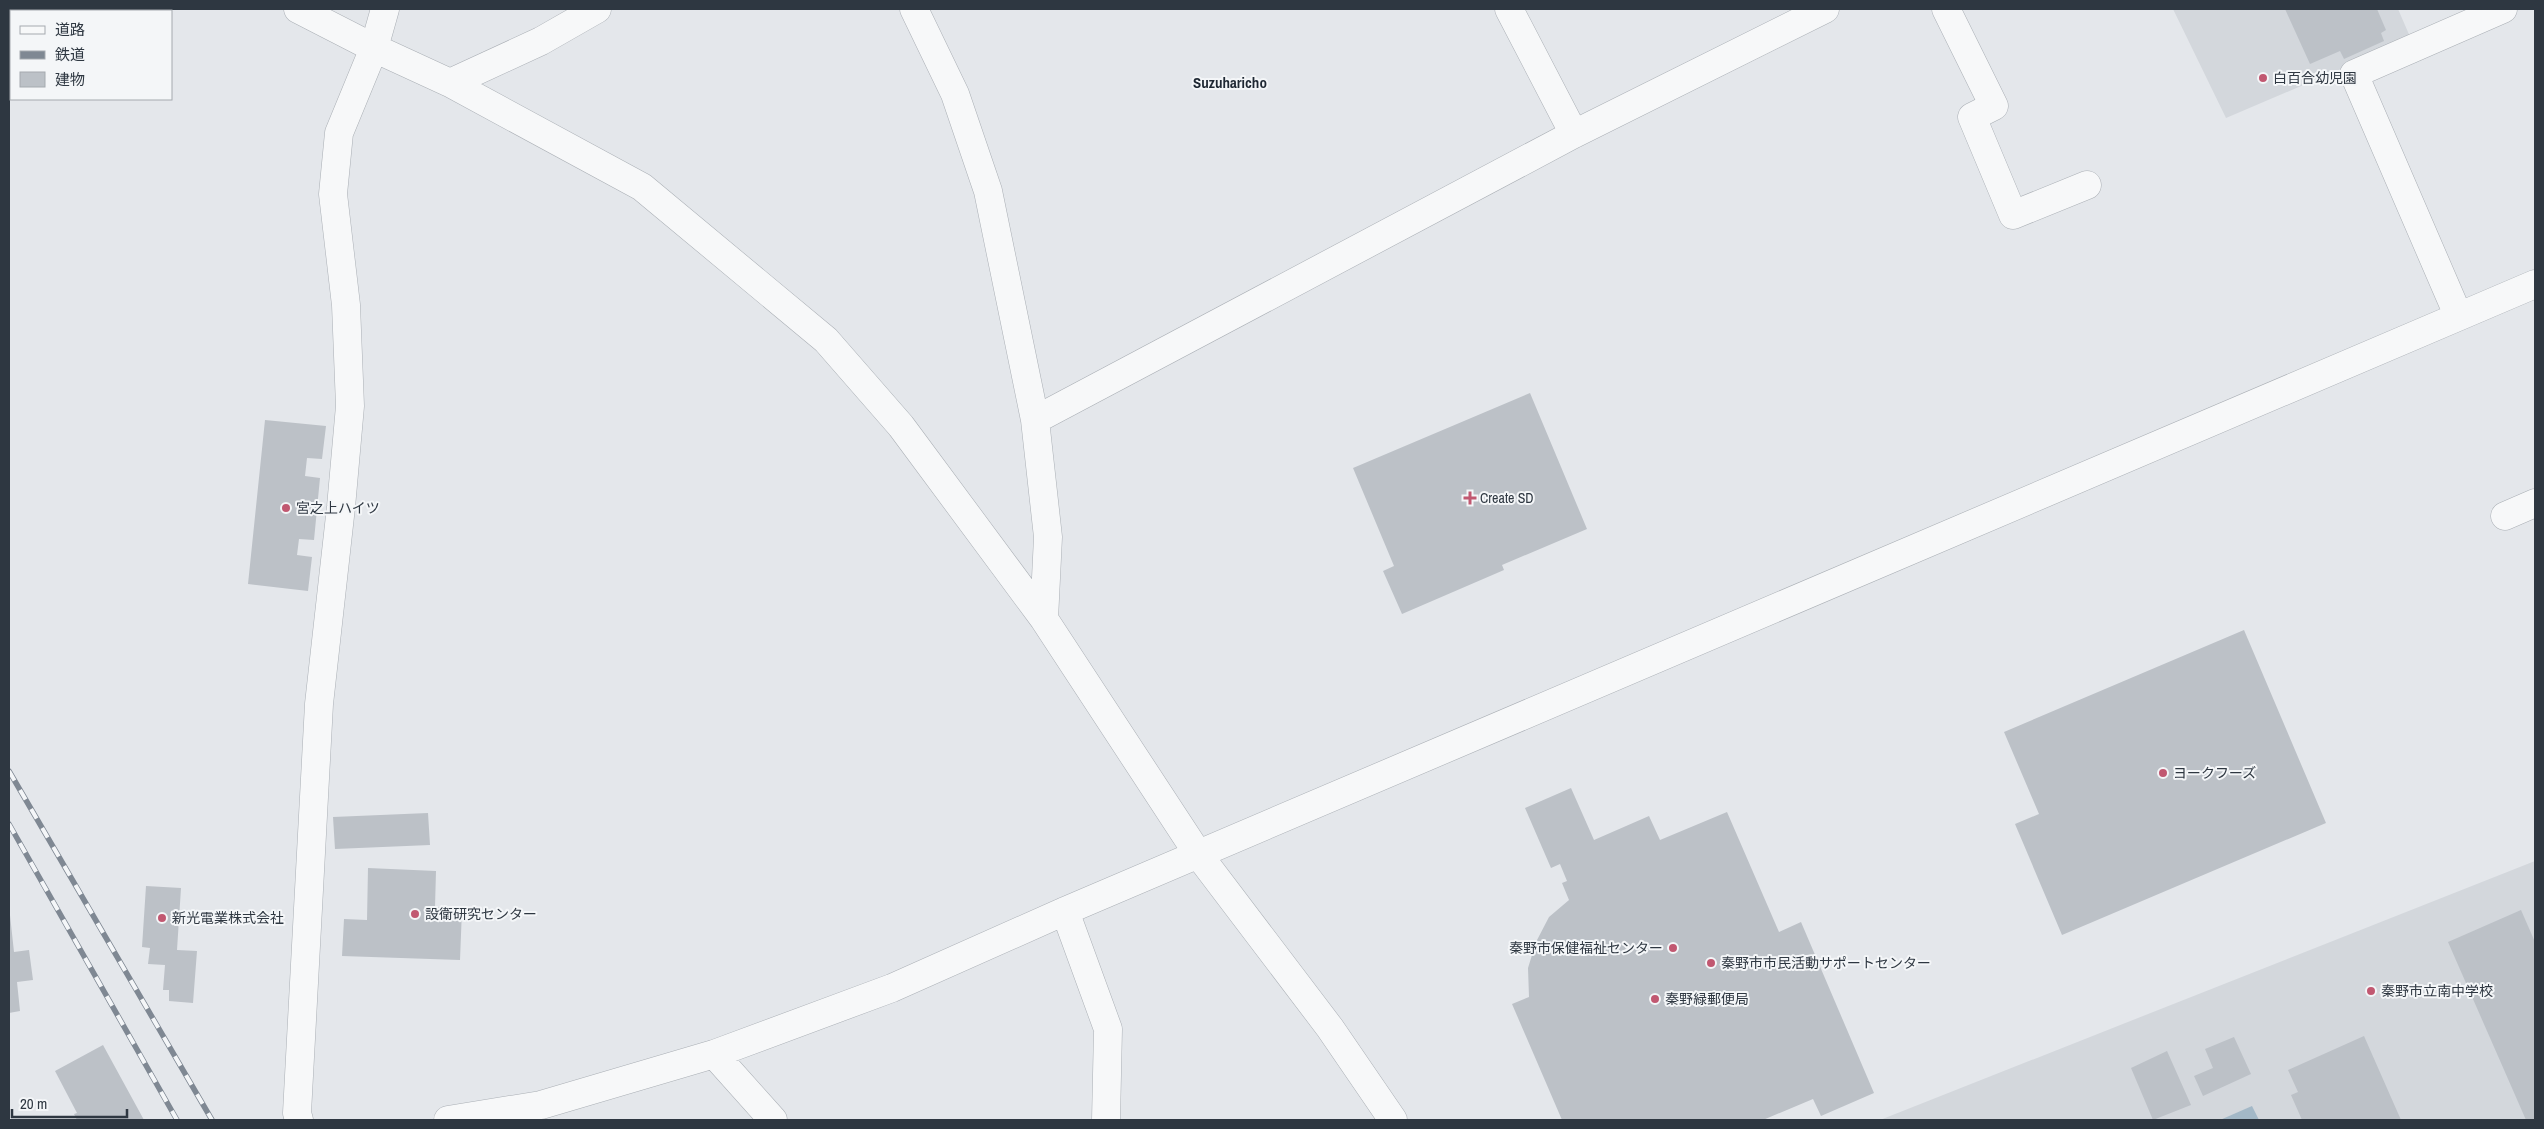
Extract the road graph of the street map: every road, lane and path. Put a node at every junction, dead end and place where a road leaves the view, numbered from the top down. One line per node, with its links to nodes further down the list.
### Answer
1 (298, 9): 9 (street)
2 (386, 9): 9 (street)
3 (598, 9): 10 (street)
4 (914, 9): 15 (street)
5 (1509, 9): 11 (street)
6 (1825, 9): 11 (street)
7 (1946, 9): 12 (street)
8 (2503, 9): 14 (street)
9 (374, 48): 10 (street); 23 (street)
10 (450, 83): 18 (street)
11 (1574, 134): 15 (street)
12 (2087, 185)
13 (2535, 284): 14 (street)
14 (2458, 316): 19 (street)
15 (1034, 420): 18 (street)
16 (2535, 503): 17 (street)
17 (2505, 516)
18 (1044, 619): 19 (street)
19 (1198, 854): 20 (street); 27 (street)
20 (1065, 911): 21 (street); 26 (street)
21 (714, 1054): 22 (street); 25 (street)
22 (540, 1113): 24 (street)
23 (299, 1120)
24 (448, 1120)
25 (773, 1120)
26 (1106, 1120)
27 (1393, 1120)

